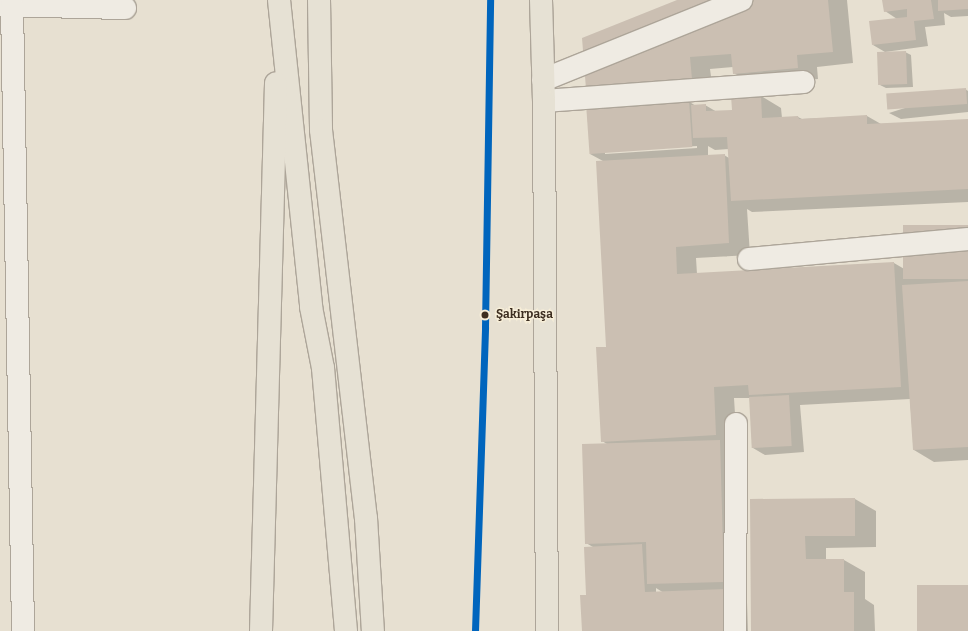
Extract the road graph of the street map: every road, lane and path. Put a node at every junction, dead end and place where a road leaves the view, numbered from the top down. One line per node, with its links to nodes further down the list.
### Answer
1 (279, 0): 13 (main road); 14 (main road)
2 (319, 0): 15 (main road)
3 (541, 0): 8 (main road)
4 (742, 0): 8 (street)
5 (6, 5): 6 (street); 12 (street)
6 (125, 8)
7 (803, 82): 8 (street)
8 (544, 90): 16 (main road)
9 (968, 239): 10 (street)
10 (749, 259)
11 (736, 424): 17 (street)
12 (23, 631)
13 (261, 631)
14 (346, 631)
15 (373, 631)
16 (547, 631)
17 (735, 631)

